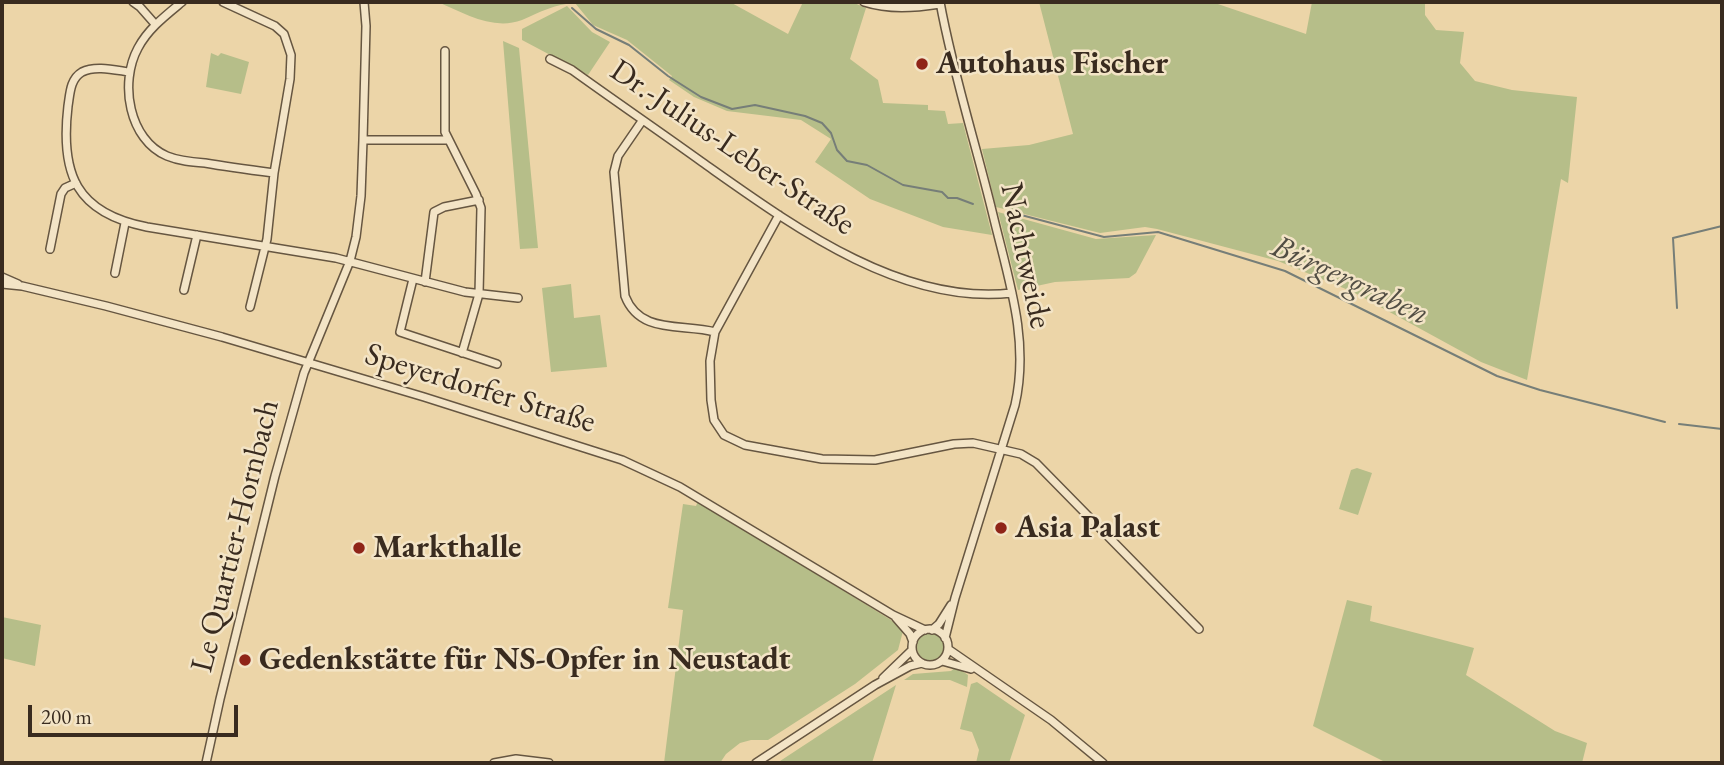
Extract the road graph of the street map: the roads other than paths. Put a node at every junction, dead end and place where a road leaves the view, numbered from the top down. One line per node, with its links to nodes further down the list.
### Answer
1 (133, 2): 7 (street)
2 (182, 2): 7 (street)
3 (223, 2): 14 (street)
4 (364, 2): 12 (street, Le Quartier-Hornbach)
5 (864, 2): 6 (street, Nachtweide)
6 (940, 3): 30 (street, Nachtweide)
7 (155, 24): 10 (street)
8 (444, 51): 13 (street)
9 (550, 59): 11 (street, Dr.-Julius-Leber-Straße)
10 (129, 72): 14 (street); 15 (street)
11 (642, 121): 17 (street, Dr.-Julius-Leber-Straße); 34 (street)
12 (363, 140): 13 (street); 22 (street, Le Quartier-Hornbach)
13 (448, 140): 16 (street)
14 (274, 173): 20 (street)
15 (76, 183): 18 (street); 21 (street)
16 (479, 200): 26 (street); 31 (street)
17 (779, 215): 30 (street, Dr.-Julius-Leber-Straße); 34 (street)
18 (125, 223): 19 (street); 23 (street)
19 (197, 235): 20 (street); 29 (street)
20 (266, 247): 22 (street); 33 (street)
21 (50, 249)
22 (350, 261): 25 (street); 36 (street, Le Quartier-Hornbach)
23 (115, 273)
24 (2, 277): 28 (street, Speyerdorfer Straße)
25 (413, 279): 26 (street); 35 (street)
26 (425, 282): 31 (street)
27 (2, 284): 28 (street, Speyerdorfer Straße)
28 (22, 285): 36 (street, Speyerdorfer Straße)
29 (184, 290)
30 (1013, 293): 38 (street, Nachtweide)
31 (479, 294): 32 (street); 35 (street)
32 (518, 298)
33 (250, 307)
34 (715, 332): 38 (street)
35 (462, 353): 37 (street)
36 (308, 362): 40 (street, Speyerdorfer Straße); 50 (street, Le Quartier-Hornbach)
37 (497, 364)
38 (1002, 449): 39 (street, Nachtweide); 41 (street)
39 (955, 598): 42 (street, Nachtweide); 43 (street, Nachtweide)
40 (893, 615): 42 (street, Speyerdorfer Straße); 44 (street, Speyerdorfer Straße)
41 (1199, 629)
42 (928, 630): 43 (street); 44 (street)
43 (945, 638): 45 (street)
44 (913, 646): 47 (street); 49 (street)
45 (948, 649): 46 (street); 48 (street)
46 (942, 661): 47 (street); 48 (street)
47 (922, 663): 49 (street)
48 (979, 672): 54 (street)
49 (875, 685): 53 (street)
50 (206, 763)
51 (494, 763): 52 (street)
52 (549, 763)
53 (756, 763)
54 (1103, 763)

